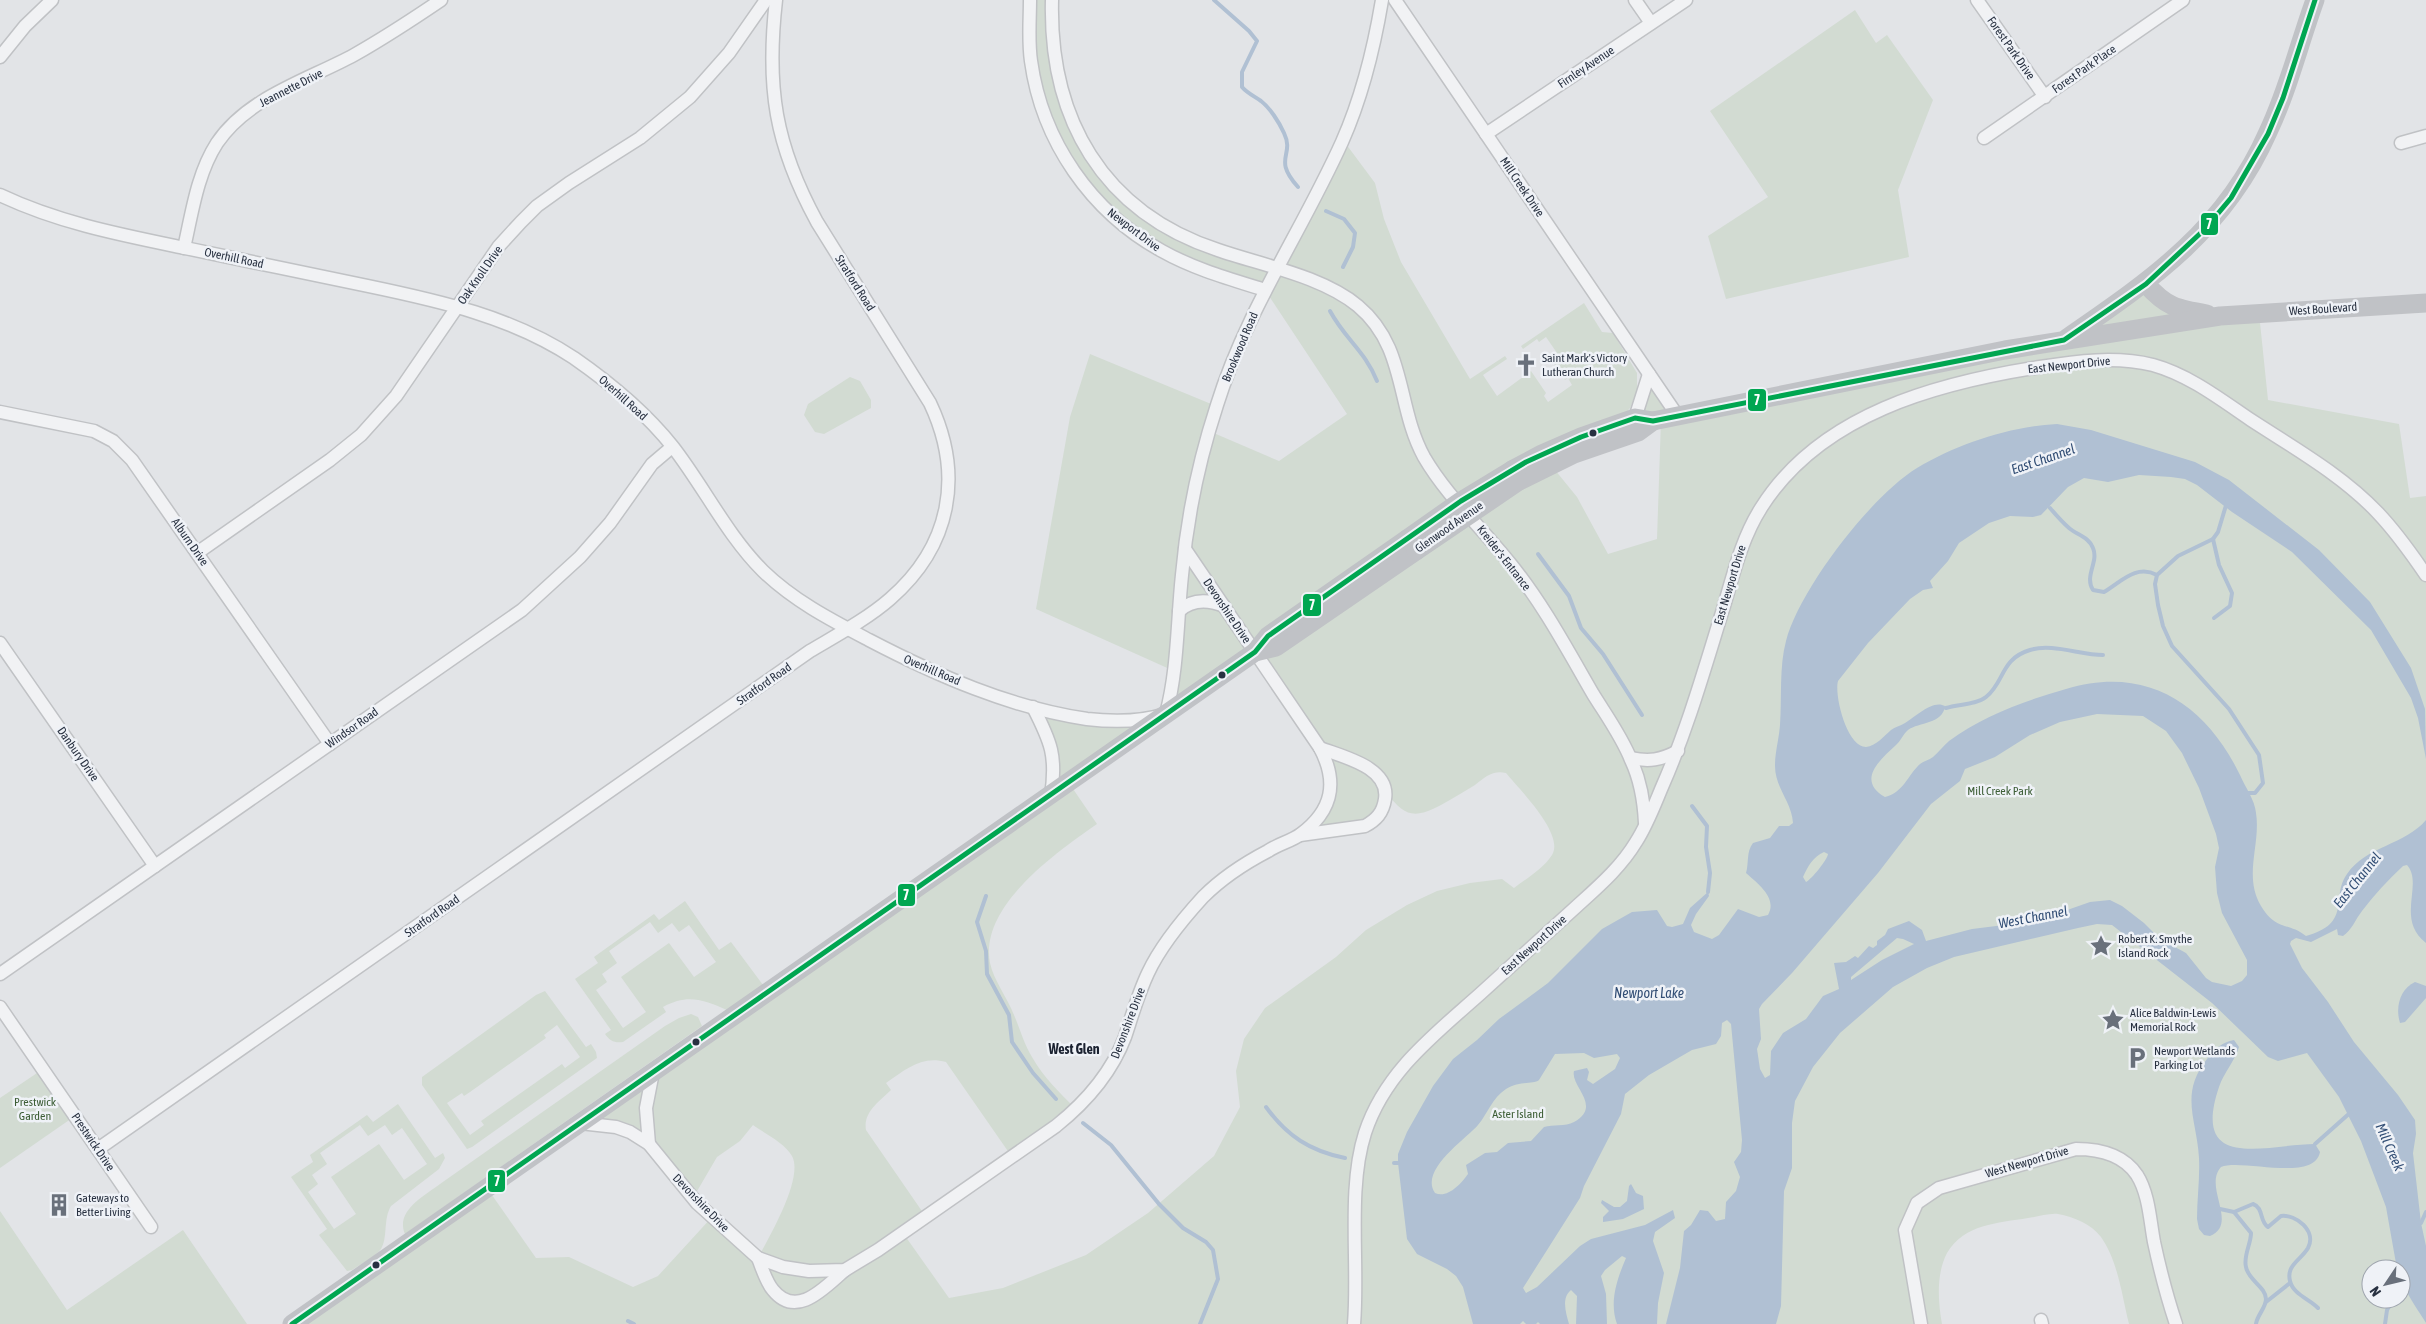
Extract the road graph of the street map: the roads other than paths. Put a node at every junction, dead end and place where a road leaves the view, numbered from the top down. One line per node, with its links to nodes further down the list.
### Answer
1 (52, 0): 17 (street)
2 (441, 0): 24 (street, Jeannette Drive)
3 (766, 0): 29 (street, Oak Knoll Drive)
4 (776, 0): 42 (street, Stratford Road)
5 (1030, 0): 15 (street, Newport Drive)
6 (1052, 0): 16 (street, Newport Drive)
7 (1382, 0): 25 (street, Brookwood Road)
8 (1395, 0): 19 (street, Mill Creek Drive)
9 (1635, 0): 14 (street)
10 (1686, 0): 14 (street, Firnley Avenue)
11 (1977, 0): 18 (street, Forest Park Drive)
12 (2183, 0): 18 (street, Forest Park Place)
13 (2315, 0): 26 (street, Glenwood Avenue)
14 (1651, 24): 19 (street, Firnley Avenue)
15 (1030, 29): 16 (street); 27 (street, Newport Drive)
16 (1051, 30): 25 (street, Newport Drive)
17 (0, 57)
18 (2045, 97): 21 (street, Forest Park Place)
19 (1486, 134): 32 (street, Mill Creek Drive)
20 (2426, 136): 22 (street)
21 (1984, 138)
22 (2401, 143)
23 (0, 195): 24 (street, Overhill Road)
24 (184, 248): 29 (street, Overhill Road)
25 (1277, 266): 27 (street, Brookwood Road); 50 (street, Kreider's Entrance)
26 (2146, 284): 30 (street, West Boulevard); 31 (street, Glenwood Avenue)
27 (1265, 290): 37 (street, Brookwood Road)
28 (2426, 303): 30 (street, West Boulevard)
29 (457, 306): 36 (street, Overhill Road); 38 (street, Oak Knoll Drive)
30 (2220, 316): 31 (street, West Boulevard)
31 (2064, 340): 34 (street, Glenwood Avenue)
32 (1649, 374): 34 (street, Mill Creek Drive); 35 (street)
33 (0, 412): 38 (street, Alburn Drive)
34 (1677, 415): 35 (street, Glenwood Avenue)
35 (1644, 420): 44 (street, Glenwood Avenue, bridge)
36 (672, 446): 42 (street, Overhill Road); 47 (street, Windsor Road)
37 (1185, 549): 40 (street, Devonshire Drive); 41 (street, Brookwood Road)
38 (197, 552): 47 (street, Alburn Drive)
39 (2426, 575): 49 (street, East Newport Drive)
40 (1224, 606): 41 (street); 44 (street, Devonshire Drive)
41 (1179, 611): 46 (street, Brookwood Road)
42 (846, 628): 45 (street, Overhill Road); 60 (street, Stratford Road)
43 (0, 643): 54 (street, Danbury Drive)
44 (1255, 652): 46 (street, Glenwood Avenue); 48 (street, Devonshire Drive)
45 (1033, 707): 46 (street, Overhill Road); 51 (street)
46 (1166, 714): 51 (street, Glenwood Avenue)
47 (330, 744): 54 (street, Windsor Road)
48 (1320, 748): 53 (street, Devonshire Drive); 53 (street, Devonshire Drive)
49 (1678, 751): 50 (street); 52 (street, East Newport Drive)
50 (1631, 758): 52 (street, Kreider's Entrance)
51 (1051, 796): 57 (street, Glenwood Avenue)
52 (1645, 828): 65 (street, East Newport Drive)
53 (1300, 835): 63 (street, Devonshire Drive)
54 (155, 866): 55 (street, Windsor Road)
55 (0, 974)
56 (0, 1007): 60 (street, Prestwick Drive)
57 (653, 1072): 58 (street, Glenwood Avenue); 59 (street)
58 (580, 1122): 59 (street, Devonshire Drive); 64 (street, Glenwood Avenue)
59 (649, 1144): 62 (street, Devonshire Drive)
60 (98, 1149): 61 (street, Prestwick Drive)
61 (151, 1227)
62 (758, 1258): 63 (street, Devonshire Drive); 63 (street, Devonshire Drive)
63 (845, 1270)
64 (292, 1324)
65 (1354, 1324)
66 (1921, 1324): 67 (street, West Newport Drive)
67 (2176, 1324)

